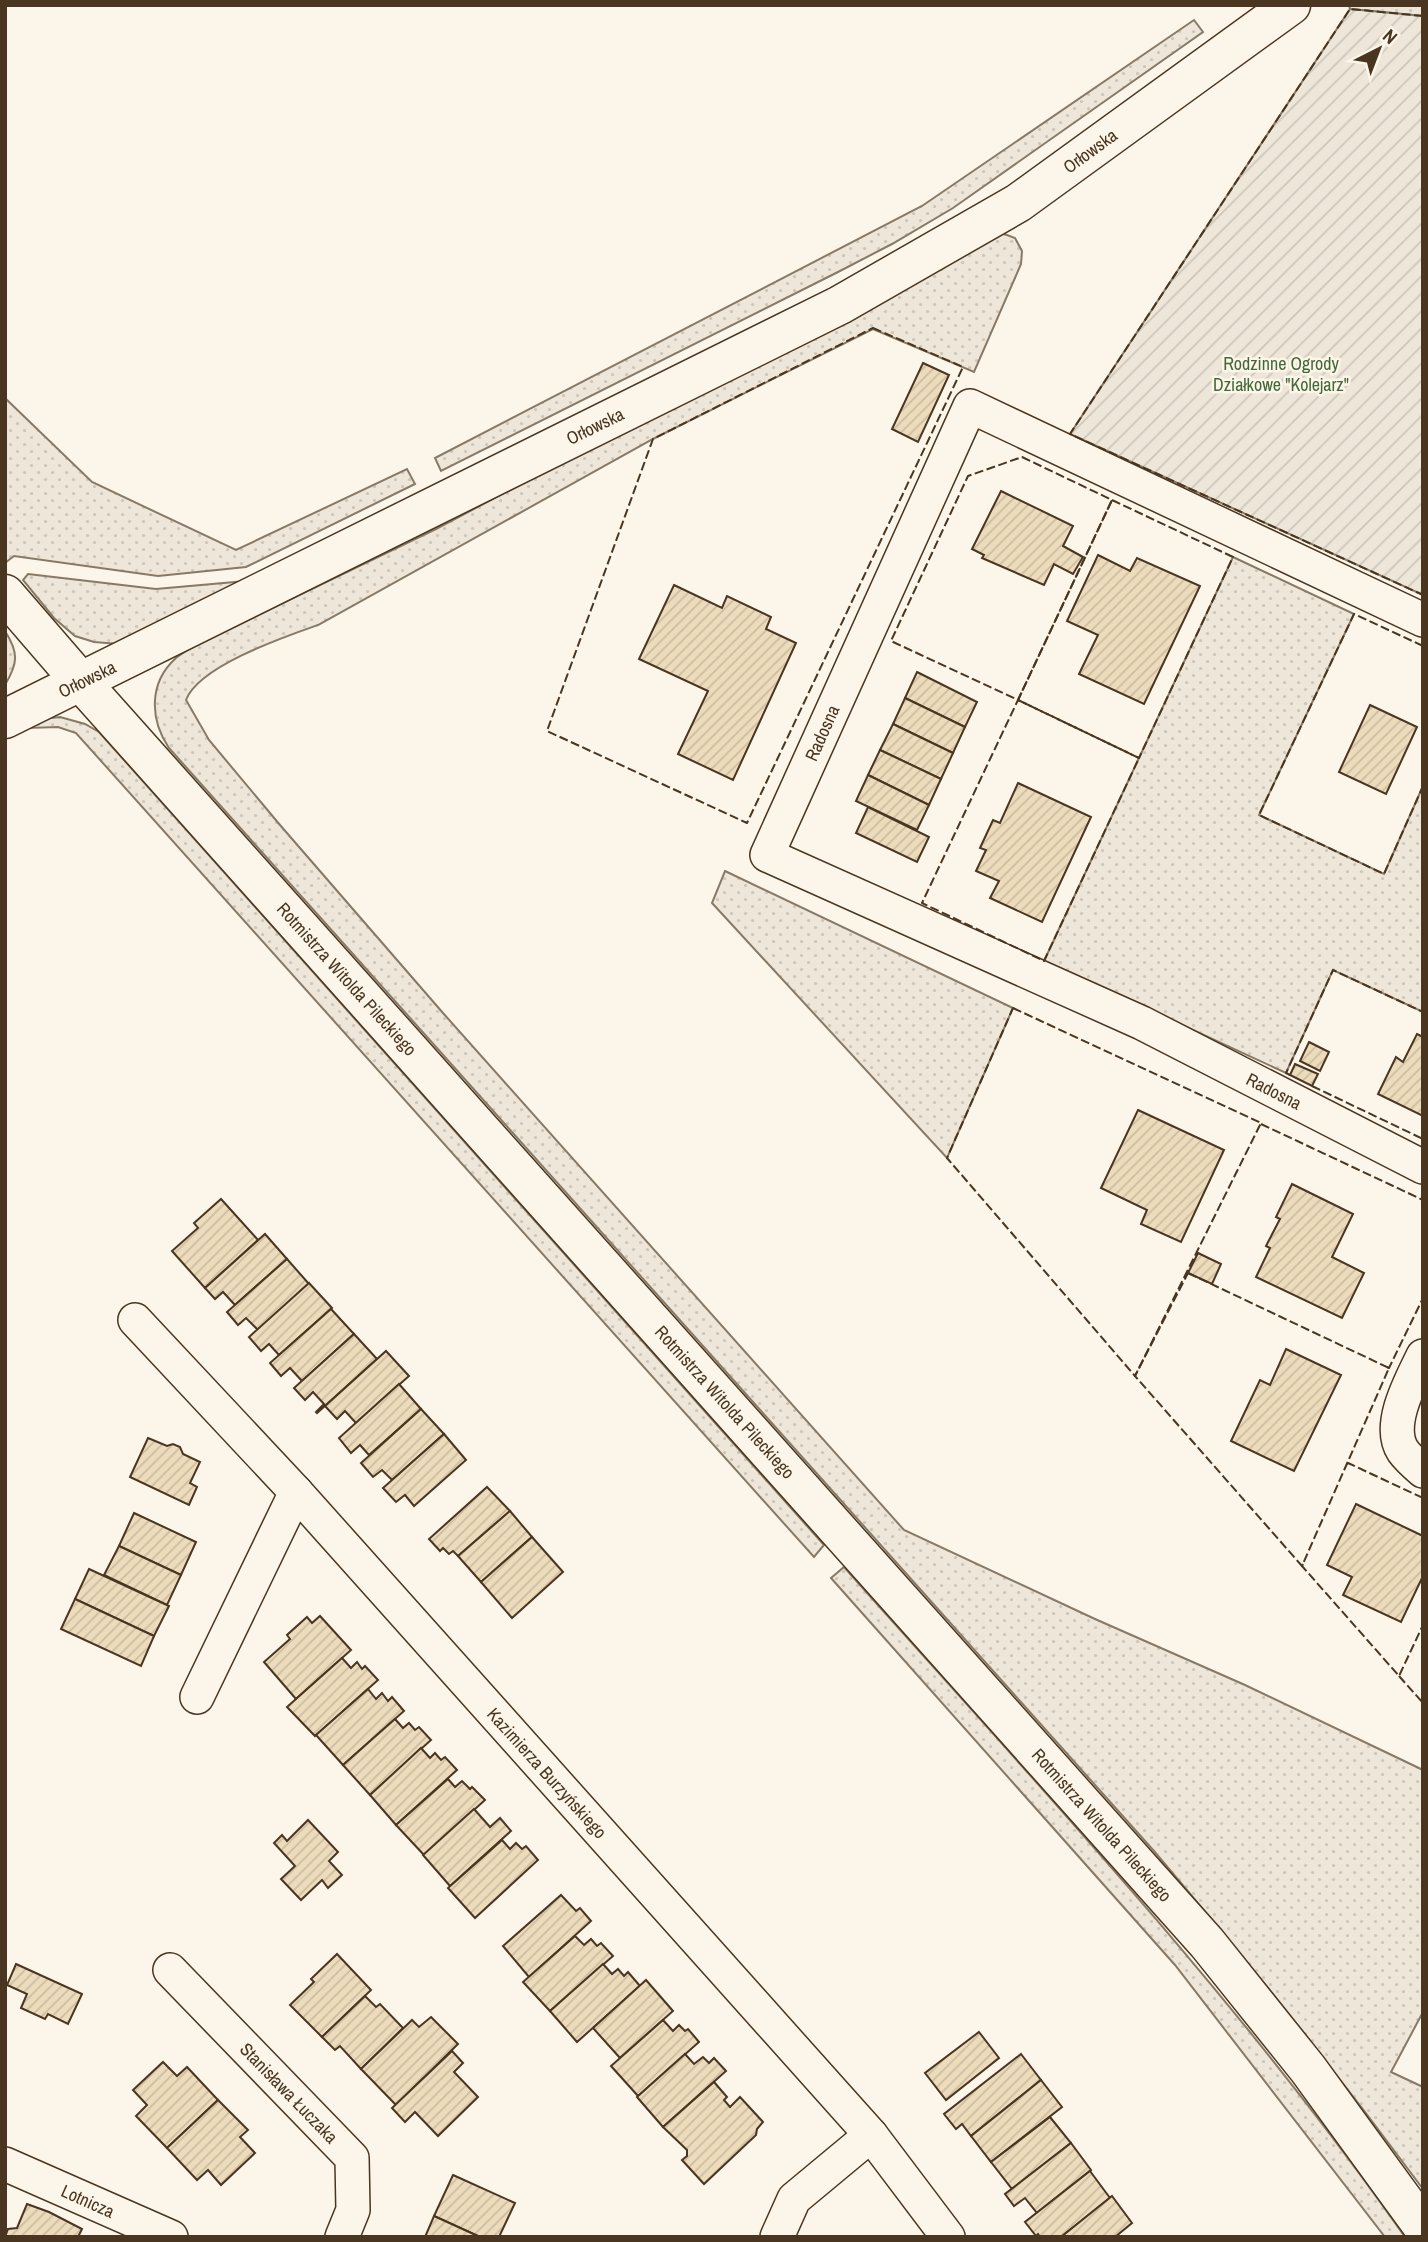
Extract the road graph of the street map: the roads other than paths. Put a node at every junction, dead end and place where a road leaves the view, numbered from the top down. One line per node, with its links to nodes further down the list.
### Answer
1 (1291, 5): 4 (street, Orłowska)
2 (5, 594): 4 (street, Rotmistrza Witolda Pileckiego)
3 (1423, 620): 6 (street, Radosna)
4 (81, 682): 5 (street, Orłowska); 15 (street, Rotmistrza Witolda Pileckiego)
5 (5, 719)
6 (1423, 1167)
7 (135, 1320): 10 (street, Kazimierza Burzyńskiego)
8 (1423, 1356): 9 (street)
9 (1423, 1471)
10 (296, 1492): 11 (street); 13 (street, Kazimierza Burzyńskiego)
11 (197, 1698)
12 (170, 1970): 17 (street, Stanisława Łuczaka)
13 (870, 2135): 18 (street); 19 (street, Kazimierza Burzyńskiego)
14 (5, 2164): 16 (street, Lotnicza)
15 (1423, 2227)
16 (171, 2237)
17 (342, 2237)
18 (777, 2237)
19 (948, 2237)

